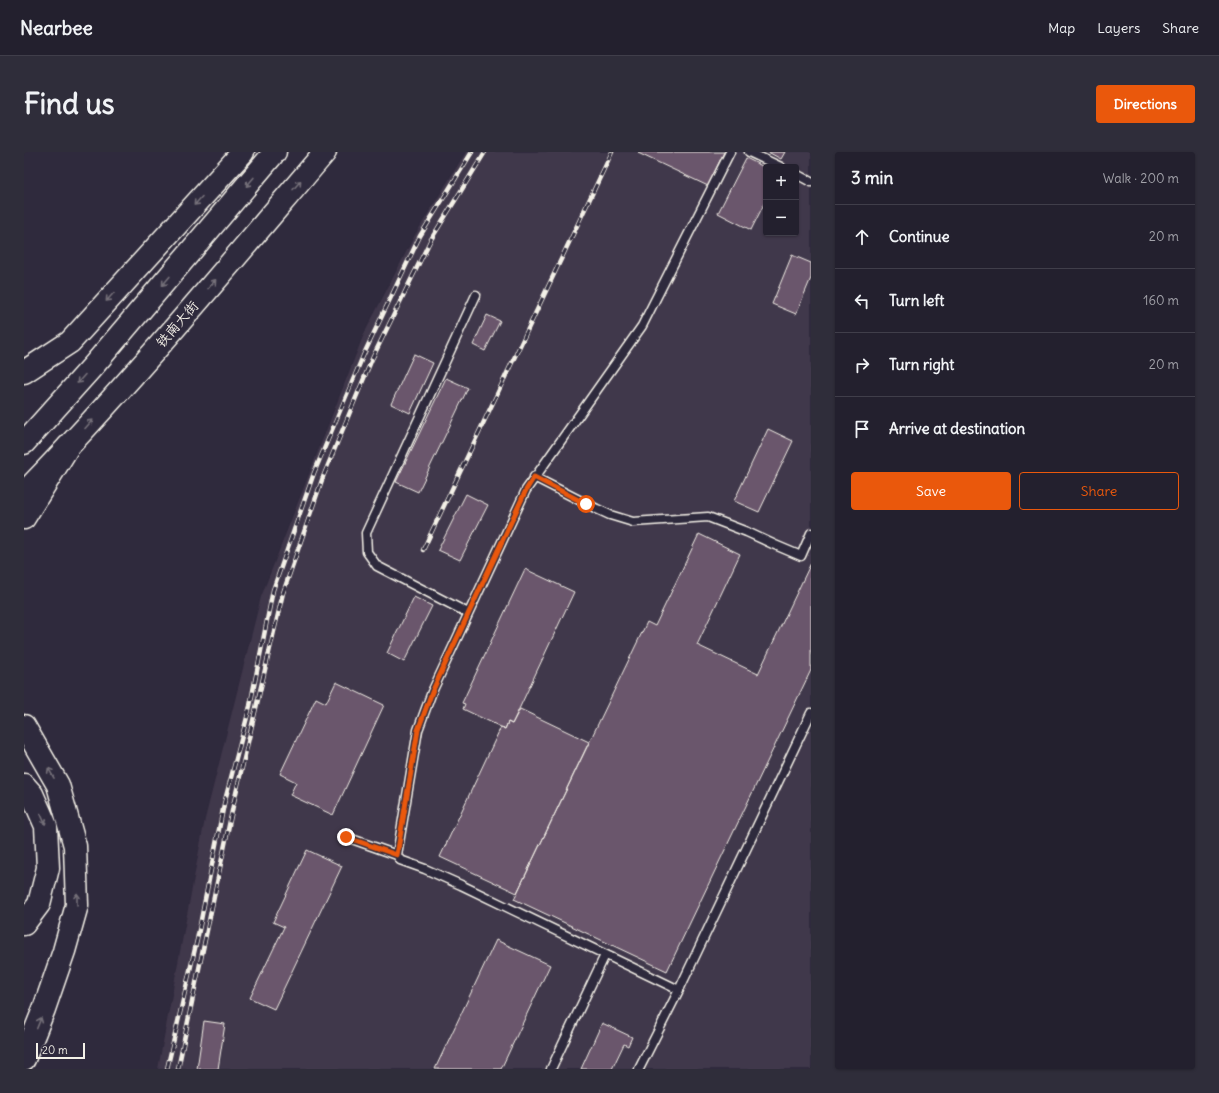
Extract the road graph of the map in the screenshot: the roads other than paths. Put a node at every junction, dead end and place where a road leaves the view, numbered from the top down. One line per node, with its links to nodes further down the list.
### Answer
1 (243, 152): 10 (main road, one-way to 10)
2 (275, 152): 11 (main road, one-way to 11)
3 (325, 152): 12 (main road, 铁南大街, one-way to 3)
4 (730, 152): 13 (lane)
5 (749, 152): 6 (lane)
6 (775, 164)
7 (799, 176): 8 (lane)
8 (811, 182)
9 (476, 295): 17 (lane)
10 (24, 372)
11 (24, 443)
12 (68, 447): 14 (main road, 铁南大街); 15 (main road)
13 (534, 477): 16 (lane); 17 (lane)
14 (24, 493)
15 (24, 518)
16 (811, 533)
17 (468, 613): 22 (lane)
18 (811, 713): 25 (lane)
19 (24, 726): 26 (main road, one-way to 19)
20 (24, 785): 23 (main road, one-way to 23)
21 (346, 837): 22 (lane)
22 (397, 855): 24 (lane)
23 (24, 924)
24 (605, 955): 25 (lane); 27 (lane)
25 (679, 990): 28 (lane)
26 (24, 1059)
27 (551, 1069)
28 (639, 1069)

